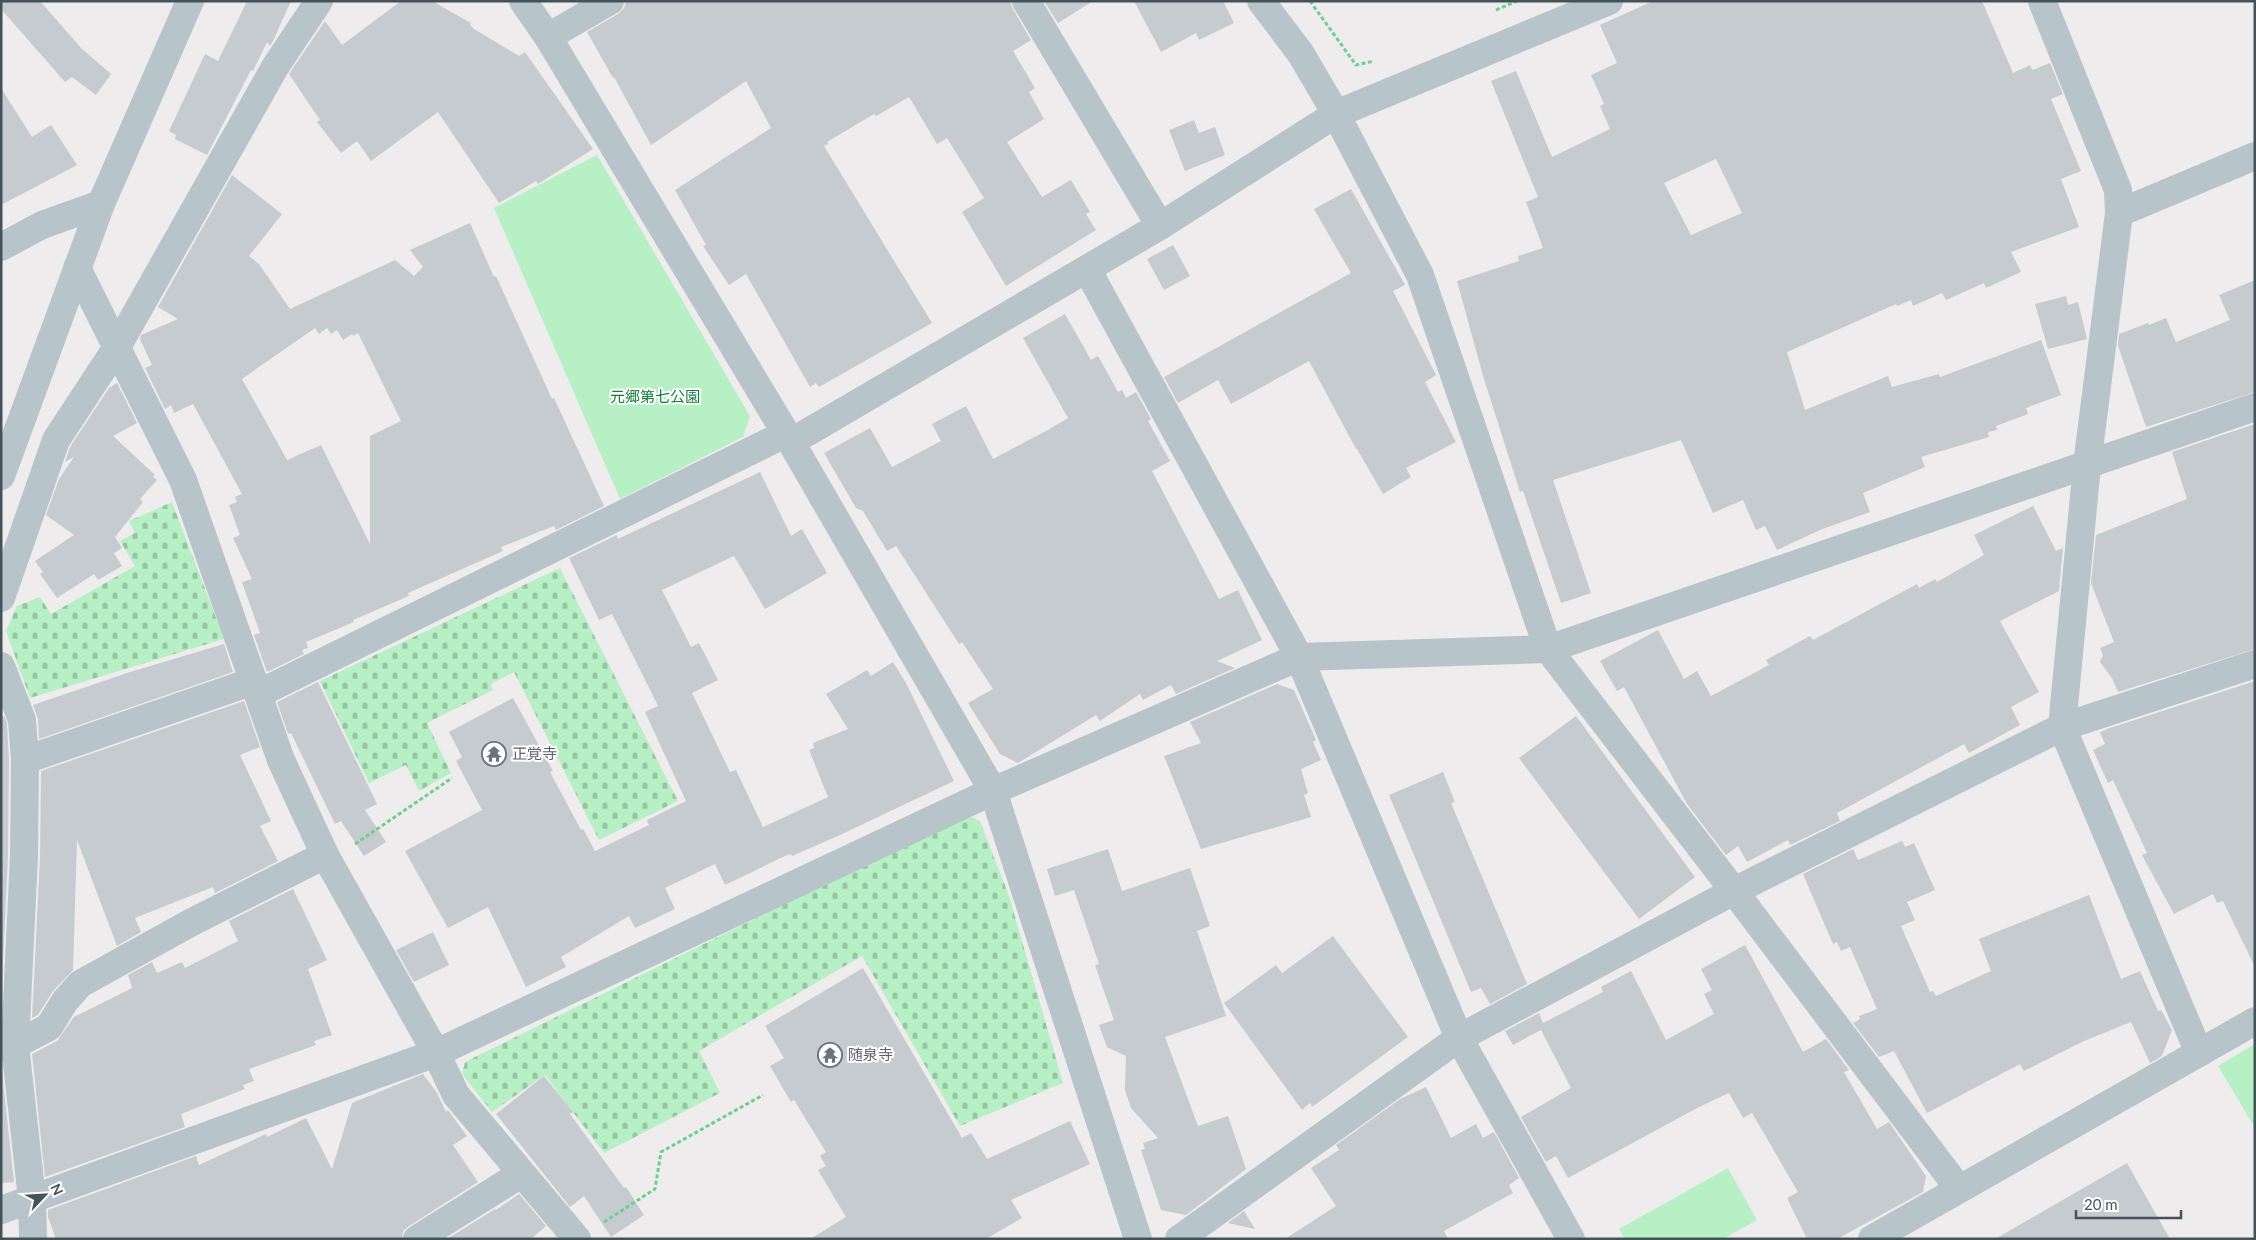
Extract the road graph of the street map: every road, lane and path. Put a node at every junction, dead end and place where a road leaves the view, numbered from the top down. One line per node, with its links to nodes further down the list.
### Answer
1 (190, 1): 16 (street)
2 (319, 1): 22 (street)
3 (523, 1): 12 (street)
4 (610, 1): 12 (street)
5 (1026, 1): 18 (street)
6 (1261, 1): 14 (street)
7 (1310, 1): 13 (path)
8 (1517, 1): 11 (path)
9 (1608, 1): 14 (street)
10 (2042, 1): 17 (street)
11 (1491, 12)
12 (548, 37): 24 (street)
13 (1378, 60)
14 (1336, 114): 18 (street); 28 (street)
15 (2255, 156): 17 (street)
16 (102, 204): 19 (street); 20 (street)
17 (2119, 213): 25 (street)
18 (1160, 226): 21 (street)
19 (1, 247)
20 (77, 268): 22 (street); 26 (street)
21 (1088, 269): 24 (street); 29 (street)
22 (117, 347): 27 (street); 32 (street)
23 (2255, 408): 25 (street)
24 (788, 438): 32 (street); 36 (street)
25 (2087, 465): 28 (street); 33 (street)
26 (1, 476)
27 (1, 598)
28 (1548, 649): 29 (street); 38 (street)
29 (1300, 658): 36 (street); 40 (street)
30 (2255, 664): 33 (street)
31 (1, 666): 34 (street)
32 (256, 688): 34 (street); 37 (street)
33 (2062, 727): 38 (street); 43 (street)
34 (25, 760): 41 (street)
35 (452, 778): 37 (path)
36 (993, 791): 42 (street); 52 (street)
37 (336, 851): 41 (street); 42 (street)
38 (1734, 891): 40 (street); 46 (street)
39 (2255, 1021): 43 (street)
40 (1459, 1038): 53 (street); 54 (street)
41 (8, 1046): 47 (street)
42 (436, 1053): 45 (street); 47 (street)
43 (2199, 1053): 46 (street)
44 (762, 1095): 49 (path)
45 (522, 1174): 49 (street); 51 (street)
46 (1959, 1189): 55 (street)
47 (32, 1199): 48 (street); 50 (street)
48 (1, 1210)
49 (588, 1232)
50 (33, 1239)
51 (418, 1239)
52 (1138, 1239)
53 (1179, 1239)
54 (1571, 1239)
55 (1872, 1239)

